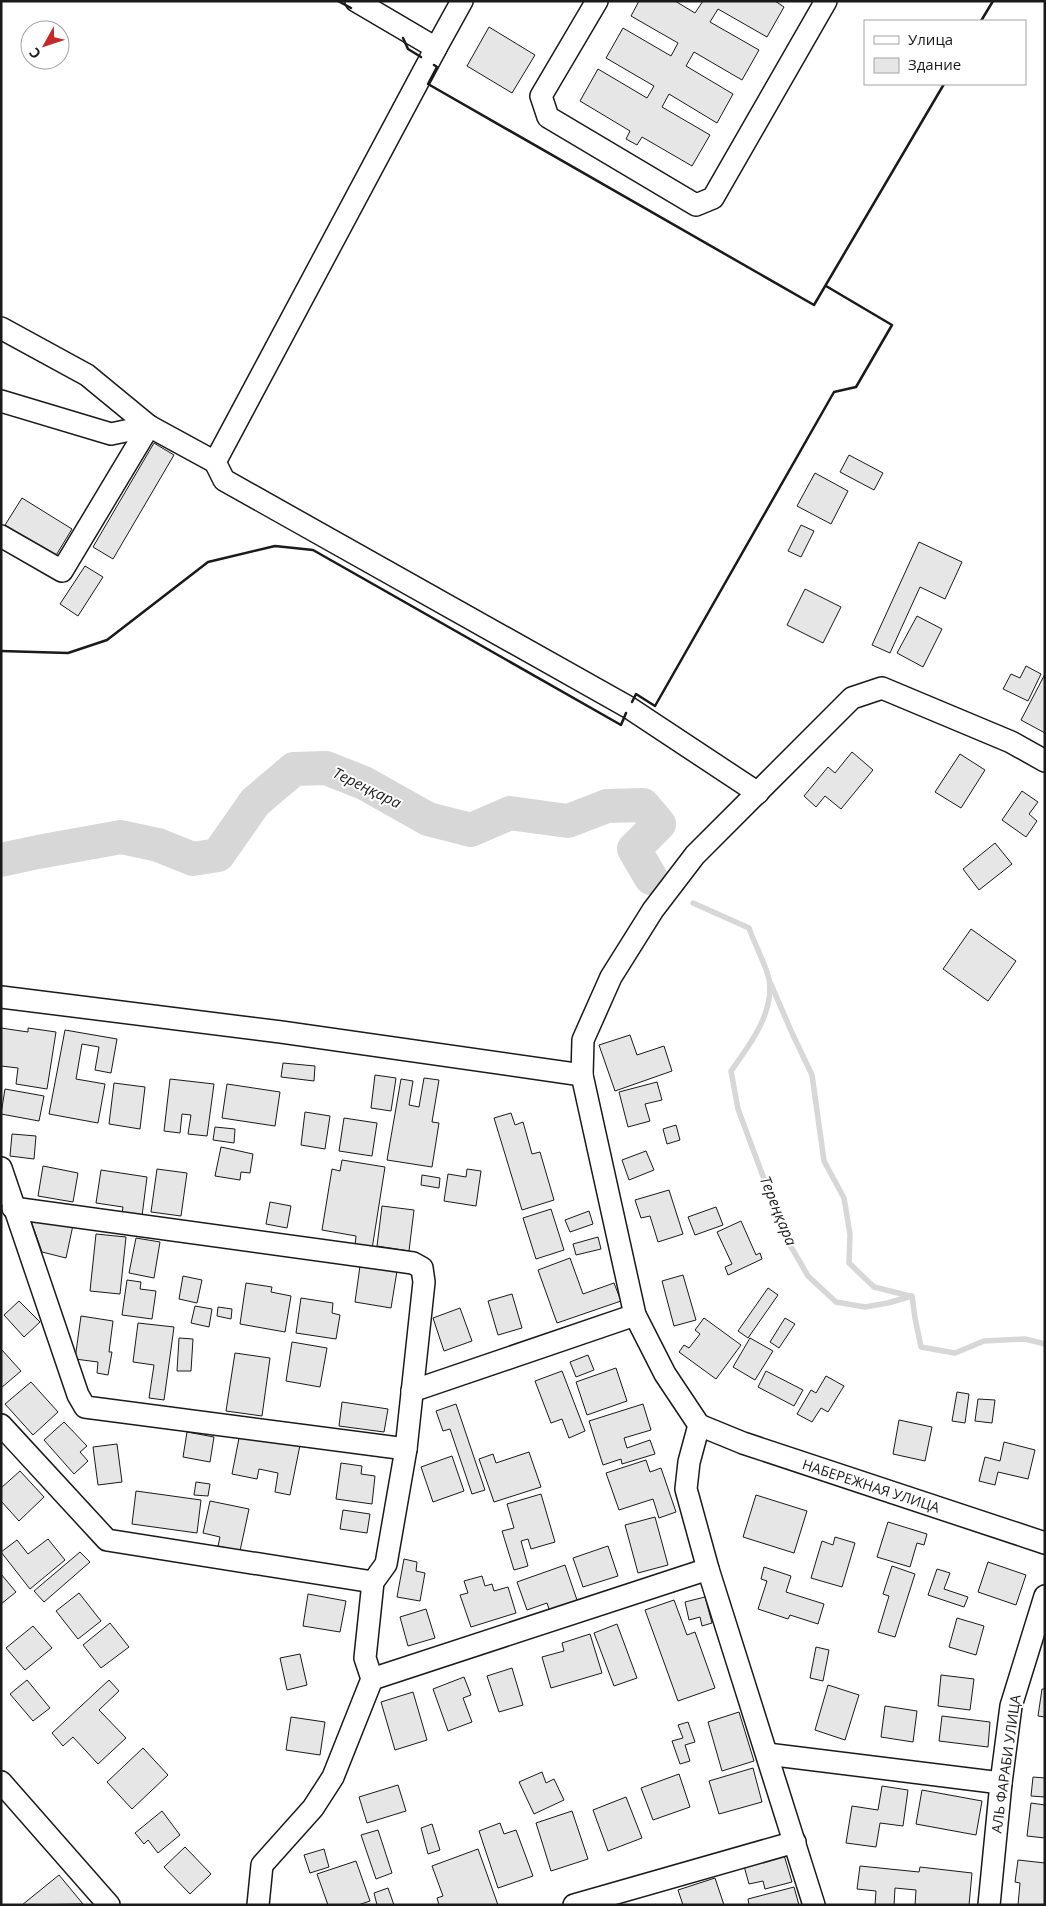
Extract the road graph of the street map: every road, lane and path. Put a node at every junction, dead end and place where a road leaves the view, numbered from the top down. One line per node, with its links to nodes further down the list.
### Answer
1 (356, 1): 5 (street)
2 (462, 1): 5 (street)
3 (597, 1): 4 (street)
4 (826, 1)
5 (436, 48): 9 (street)
6 (1, 328): 8 (street)
7 (1, 401): 8 (street)
8 (149, 426): 9 (street); 10 (street)
9 (215, 462): 12 (street)
10 (1, 536)
11 (1045, 761): 12 (street)
12 (758, 793): 14 (street)
13 (1, 997): 14 (street)
14 (582, 1075): 17 (street)
15 (1, 1168): 16 (street)
16 (14, 1208): 18 (street); 21 (street)
17 (635, 1315): 18 (street); 19 (street)
18 (412, 1391): 21 (street)
19 (699, 1425): 22 (street, НАБЕРЕЖНАЯ УЛИЦА); 23 (street)
20 (1, 1426): 24 (street)
21 (406, 1449): 24 (street)
22 (1045, 1544)
23 (708, 1569): 26 (street); 27 (street)
24 (373, 1582): 26 (street)
25 (1045, 1596): 29 (street, АЛЬ ФАРАБИ УЛИЦА)
26 (372, 1679): 32 (street)
27 (767, 1754): 29 (street); 30 (street)
28 (1, 1782): 31 (street)
29 (1001, 1783): 35 (street, АЛЬ ФАРАБИ УЛИЦА)
30 (795, 1842): 33 (street); 34 (street)
31 (108, 1905)
32 (258, 1905)
33 (574, 1905)
34 (814, 1905)
35 (989, 1905)

